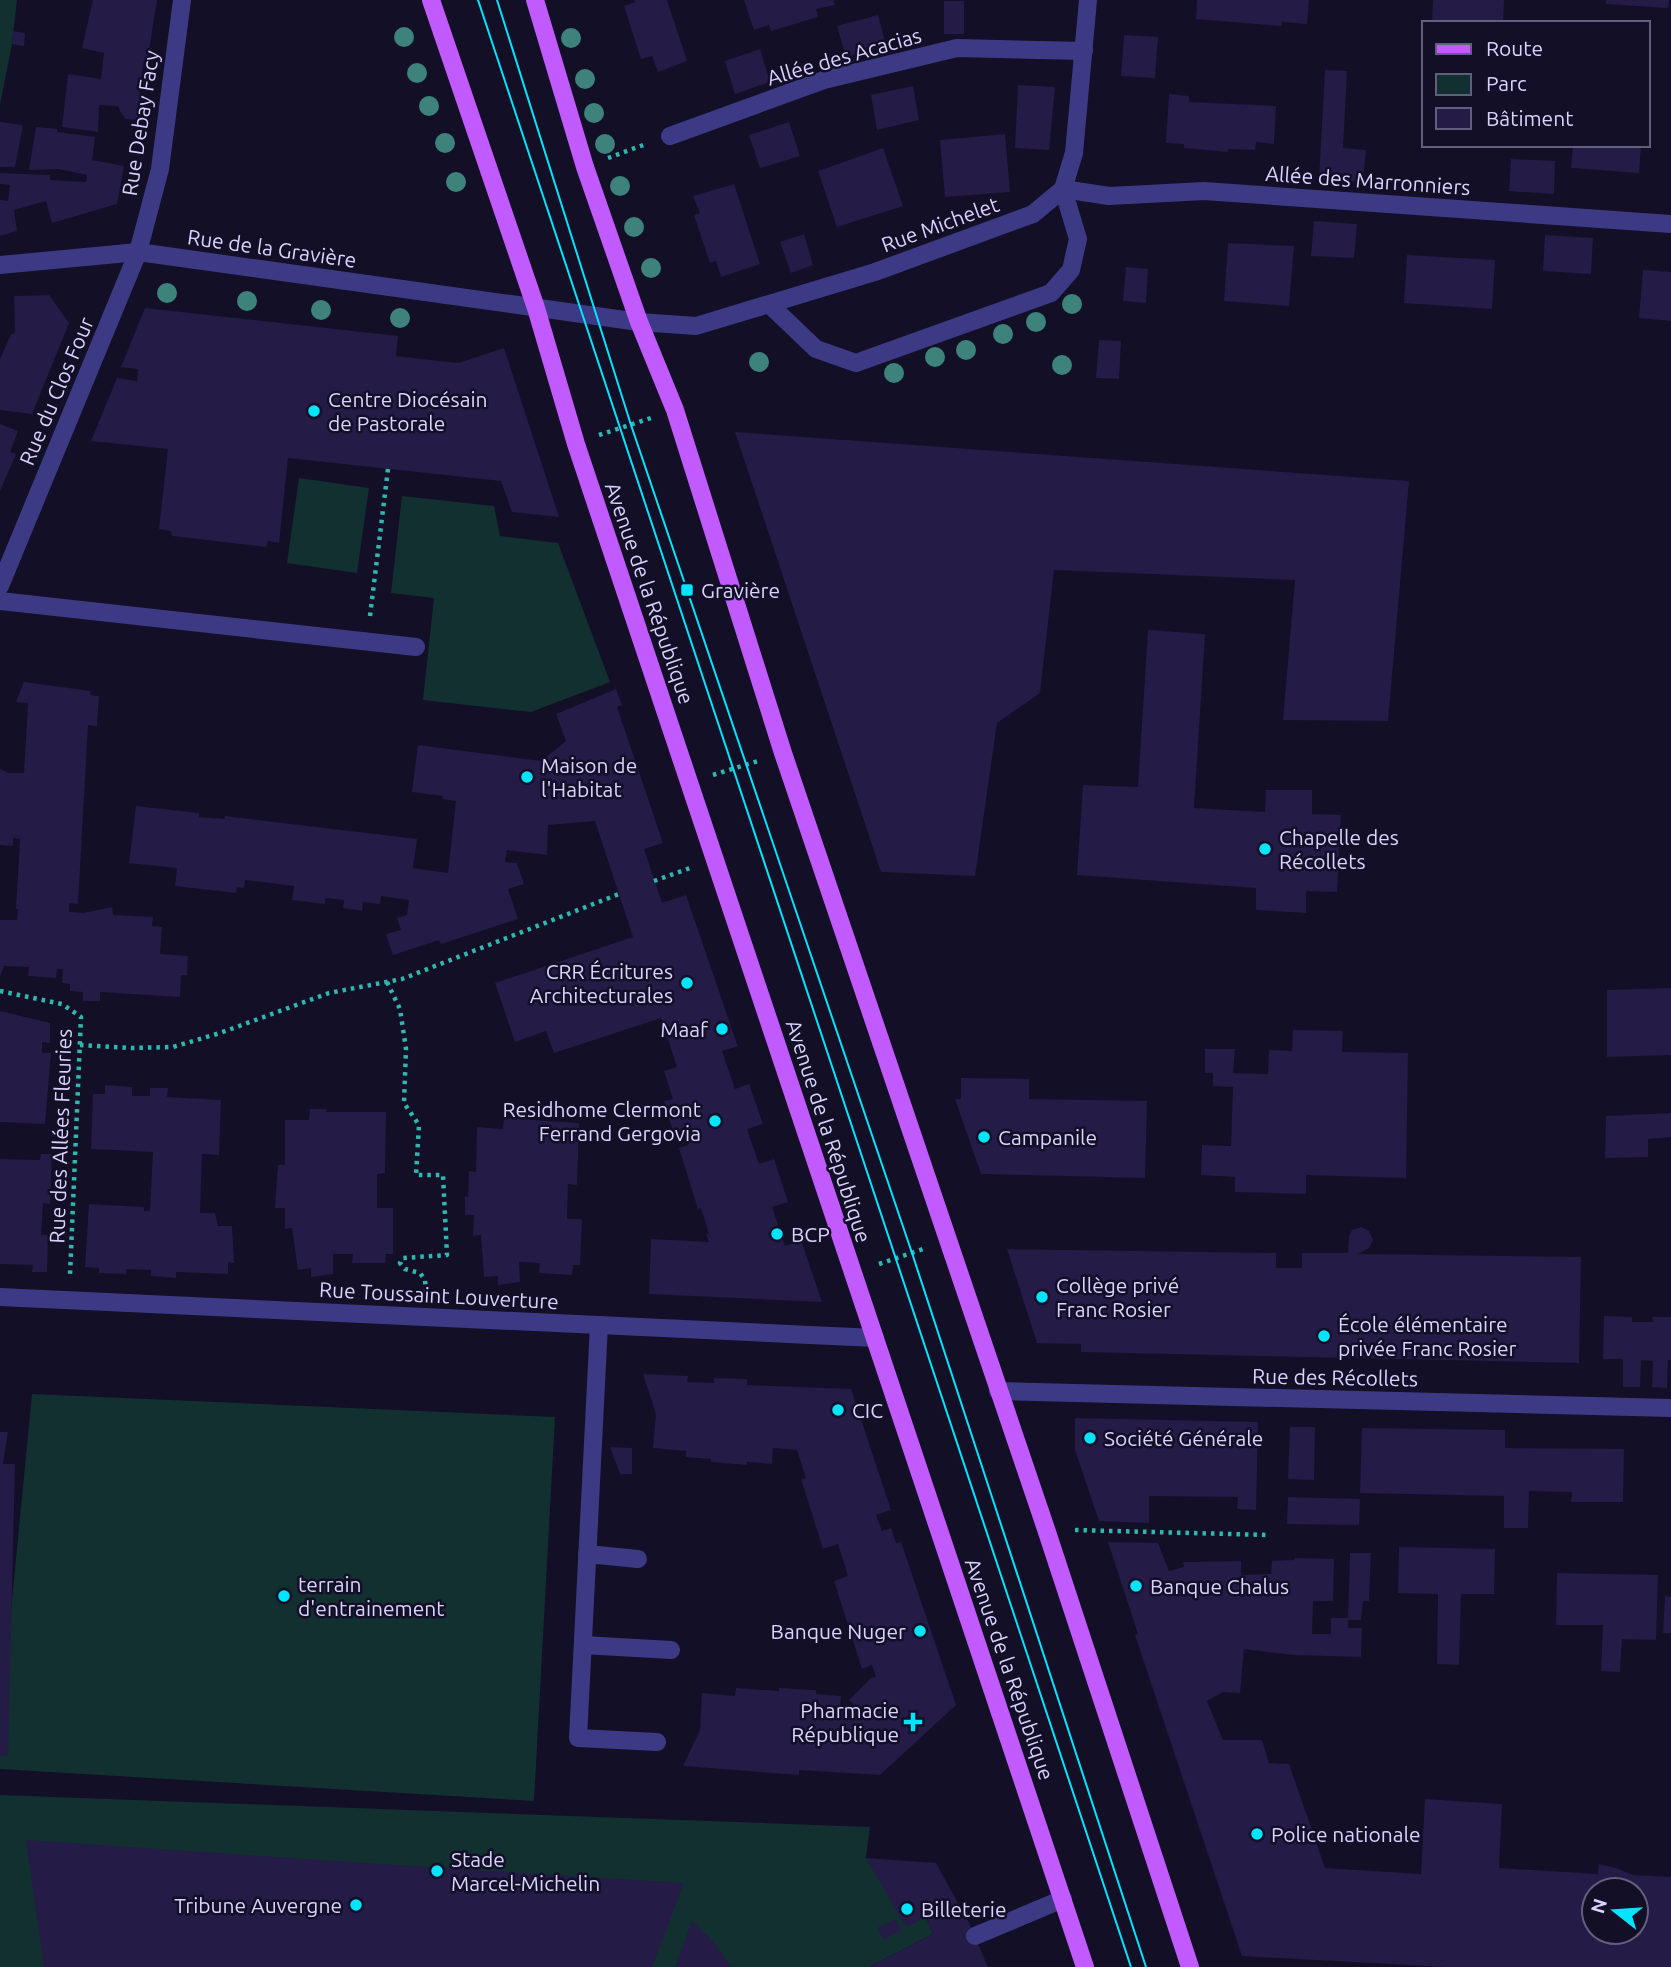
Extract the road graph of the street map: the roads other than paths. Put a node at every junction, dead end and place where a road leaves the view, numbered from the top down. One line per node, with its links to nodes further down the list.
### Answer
1 (182, 0): 9 (street, Rue Debay Facy)
2 (431, 0): 12 (main road, Avenue de la République)
3 (535, 0): 13 (main road)
4 (1088, 0): 5 (street)
5 (1084, 51): 6 (street, Allée des Acacias); 7 (street)
6 (670, 136)
7 (1063, 189): 8 (street, Allée des Marronniers); 11 (street, Rue Michelet); 11 (street)
8 (1671, 224)
9 (138, 252): 10 (street, Rue de la Gravière); 12 (street, Rue de la Gravière); 14 (street, Rue du Clos Four)
10 (0, 265)
11 (770, 305): 13 (street, Rue Michelet)
12 (536, 307): 13 (street); 19 (main road, Avenue de la République)
13 (639, 322): 20 (main road)
14 (0, 586)
15 (0, 601): 16 (street)
16 (416, 647)
17 (0, 1297): 18 (street, Rue Toussaint Louverture)
18 (599, 1325): 19 (street, Rue Toussaint Louverture); 22 (street)
19 (875, 1338): 27 (main road, Avenue de la République)
20 (999, 1391): 21 (street, Rue des Récollets); 30 (main road)
21 (1671, 1408)
22 (587, 1554): 23 (street); 24 (street)
23 (638, 1559)
24 (583, 1645): 25 (street); 26 (street)
25 (671, 1650)
26 (657, 1742)
27 (1063, 1899): 28 (street); 29 (main road, Avenue de la République)
28 (975, 1936)
29 (1085, 1967)
30 (1190, 1967)

